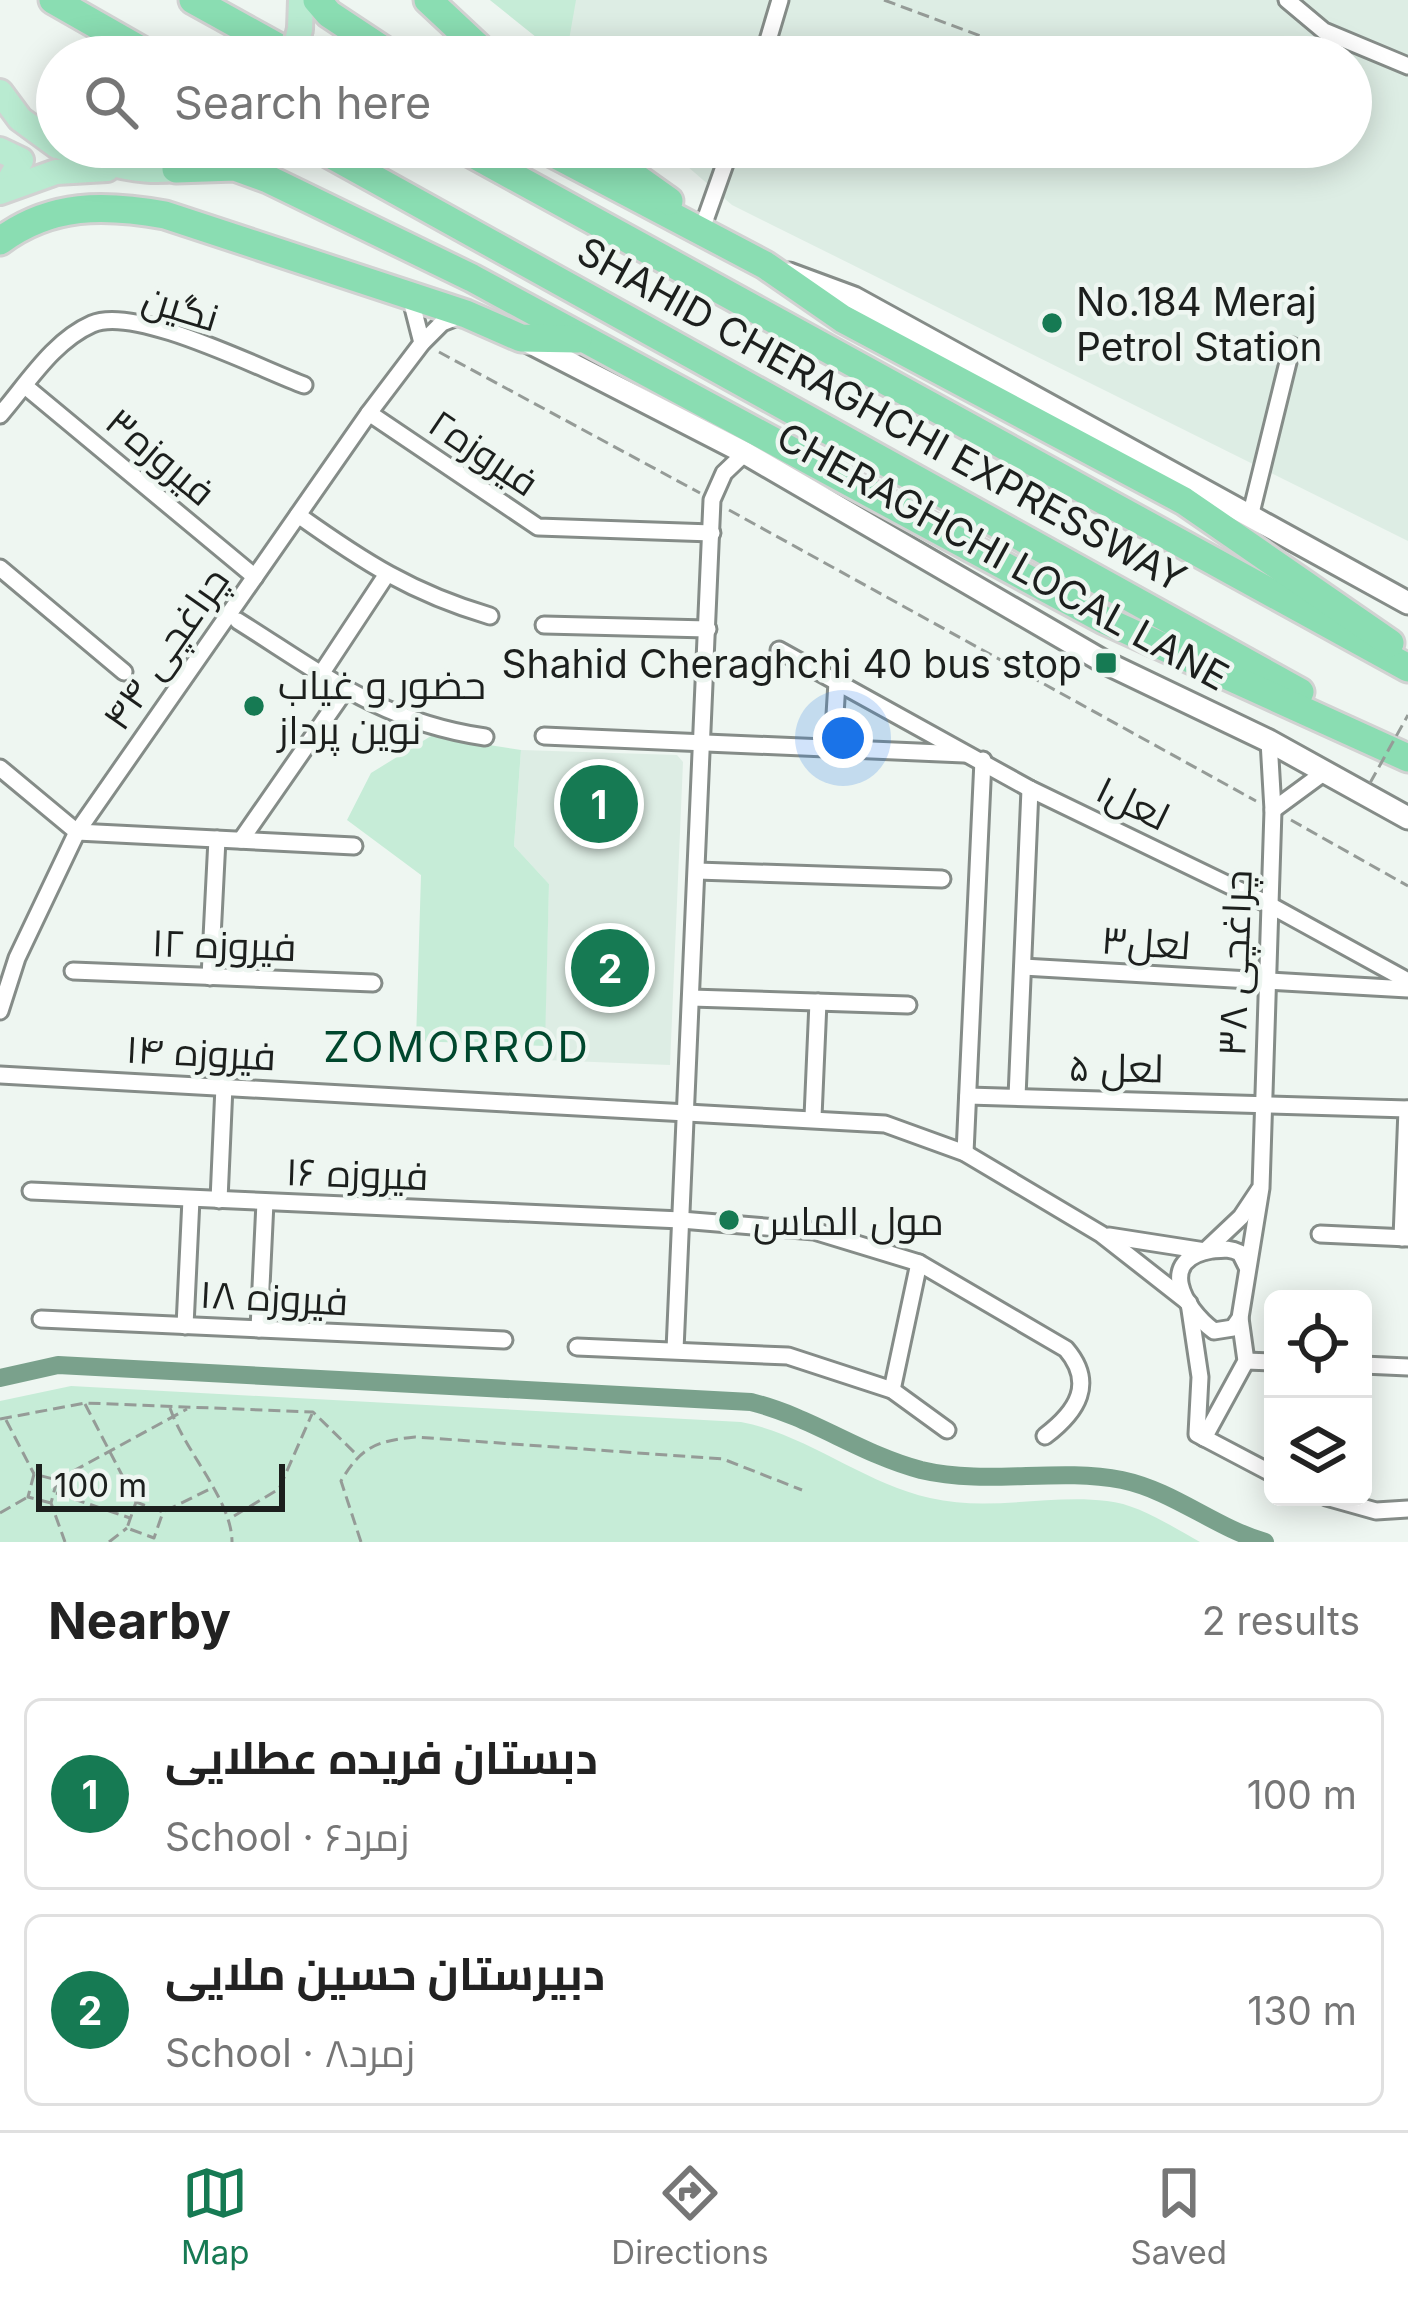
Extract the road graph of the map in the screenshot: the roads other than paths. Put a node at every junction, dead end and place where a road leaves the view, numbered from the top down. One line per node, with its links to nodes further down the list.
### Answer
1 (53, 0): 8 (highway)
2 (193, 0): 9 (highway)
3 (301, 0): 10 (main road)
4 (317, 0): 11 (highway)
5 (428, 0): 12 (highway)
6 (780, 0): 13 (street)
7 (1287, 0): 14 (street)
8 (117, 36)
9 (270, 36)
10 (297, 36)
11 (362, 36)
12 (467, 36)
13 (770, 36)
14 (1336, 36)
15 (1372, 51): 16 (street)
16 (1408, 66)
17 (0, 92): 18 (main road)
18 (36, 130)
19 (0, 151): 30 (main road)
20 (181, 168): 29 (main road)
21 (215, 168): 29 (highway)
22 (238, 168): 38 (highway)
23 (355, 168): 71 (highway, SHAHID CHERAGHCHI EXPRESSWAY)
24 (498, 168): 61 (highway, SHAHID CHERAGHCHI EXPRESSWAY)
25 (580, 168): 33 (highway)
26 (623, 168): 31 (highway)
27 (724, 168): 31 (street)
28 (118, 169): 29 (main road); 30 (main road)
29 (176, 170)
30 (3, 189)
31 (704, 226): 33 (highway)
32 (0, 241): 35 (highway)
33 (734, 250): 34 (highway)
34 (765, 265): 48 (main road); 60 (highway)
35 (410, 296): 36 (highway); 39 (street)
36 (466, 314): 37 (highway); 39 (street, چراغچی ۴۴)
37 (521, 338): 38 (highway); 46 (main road)
38 (583, 339): 41 (highway)
39 (422, 343): 44 (street, چراغچی ۴۴)
40 (1292, 346): 48 (street)
41 (641, 372): 46 (main road, CHERAGHCHI LOCAL LANE); 71 (highway)
42 (25, 386): 43 (street, نگین); 45 (street, نگین); 52 (street, فیروزه۳)
43 (304, 386)
44 (369, 413): 49 (street, چراغچی ۴۴); 50 (street, فیروزه۲)
45 (0, 415)
46 (684, 421): 47 (main road, CHERAGHCHI LOCAL LANE)
47 (745, 453): 50 (street); 68 (main road, CHERAGHCHI LOCAL LANE)
48 (1251, 513): 54 (main road)
49 (298, 514): 52 (street, چراغچی ۴۴); 53 (street)
50 (712, 533): 58 (street)
51 (0, 568): 62 (street)
52 (255, 577): 78 (street, چراغچی ۴۴)
53 (385, 577): 55 (street); 63 (street)
54 (1404, 598)
55 (490, 616)
56 (238, 621): 63 (street)
57 (544, 625): 58 (street)
58 (708, 629): 69 (street)
59 (779, 650): 64 (street, لعل۱)
60 (1408, 656)
61 (1408, 668)
62 (124, 672)
63 (321, 674): 65 (street)
64 (837, 682): 70 (street); 72 (street, لعل۱)
65 (346, 689): 67 (street); 80 (street)
66 (544, 736): 69 (street)
67 (485, 737)
68 (1269, 741): 74 (main road, CHERAGHCHI LOCAL LANE); 76 (street, چراغچی ۳۸)
69 (703, 743): 70 (street); 82 (street)
70 (833, 748): 72 (street)
71 (1408, 756)
72 (978, 757): 75 (street, لعل۱); 97 (street)
73 (0, 768): 78 (street)
74 (1326, 771): 76 (street); 77 (main road, CHERAGHCHI LOCAL LANE)
75 (1030, 789): 84 (street, لعل۱); 85 (street)
76 (1273, 810): 84 (street, چراغچی ۳۸)
77 (1408, 818)
78 (77, 832): 79 (street); 94 (street, چراغچی ۴۴)
79 (217, 839): 80 (street); 87 (street)
80 (241, 840): 81 (street)
81 (354, 846)
82 (697, 871): 83 (street); 91 (street)
83 (942, 879)
84 (1268, 904): 89 (street, چراغچی ۳۸); 90 (street, لعل۱)
85 (1023, 968): 89 (street, لعل۳); 98 (street)
86 (73, 971): 87 (street, فیروزه ۱۲)
87 (210, 977): 88 (street, فیروزه ۱۲)
88 (373, 983)
89 (1266, 983): 90 (street, لعل۳); 99 (street, چراغچی ۳۸)
90 (1408, 985)
91 (691, 998): 92 (street); 100 (street)
92 (818, 1002): 93 (street); 102 (street)
93 (908, 1005)
94 (0, 1011)
95 (0, 1075): 96 (street, فیروزه ۱۴)
96 (224, 1086): 100 (street, فیروزه ۱۴); 107 (street)
97 (968, 1096): 98 (street, لعل ۵); 103 (street)
98 (1017, 1097): 99 (street, لعل ۵)
99 (1263, 1103): 101 (street, لعل ۵); 104 (street, چراغچی ۳۸)
100 (686, 1108): 102 (street, فیروزه ۱۴); 109 (street)
101 (1407, 1109): 112 (street)
102 (813, 1117): 103 (street, فیروزه ۱۴)
103 (965, 1153): 110 (street, فیروزه ۱۴)
104 (1261, 1188): 113 (street); 115 (street, چراغچی ۳۸)
105 (31, 1192): 106 (street, فیروزه ۱۶)
106 (191, 1198): 107 (street, فیروزه ۱۶); 119 (street)
107 (219, 1200): 108 (street, فیروزه ۱۶)
108 (265, 1202): 109 (street, فیروزه ۱۶); 120 (street)
109 (681, 1220): 114 (street, فیروزه ۱۶); 123 (street)
110 (1101, 1234): 113 (street); 116 (street)
111 (1320, 1234): 112 (street)
112 (1405, 1238)
113 (1205, 1251): 115 (street); 116 (street)
114 (919, 1263): 128 (street); 130 (street, فیروزه ۱۶)
115 (1246, 1267): 117 (street)
116 (1190, 1304): 117 (street); 131 (street)
117 (1240, 1318): 124 (street)
118 (41, 1319): 119 (street, فیروزه ۱۸)
119 (185, 1326): 120 (street, فیروزه ۱۸)
120 (259, 1329): 121 (street, فیروزه ۱۸)
121 (504, 1340)
122 (577, 1348): 123 (street)
123 (675, 1350): 128 (street)
124 (1246, 1361): 125 (street); 131 (street)
125 (1264, 1362)
126 (1372, 1365): 127 (street)
127 (1408, 1367)
128 (892, 1390): 129 (street)
129 (947, 1430)
130 (1045, 1436)
131 (1200, 1436): 132 (street)
132 (1264, 1469)
133 (1358, 1506): 134 (street)
134 (1408, 1509)

